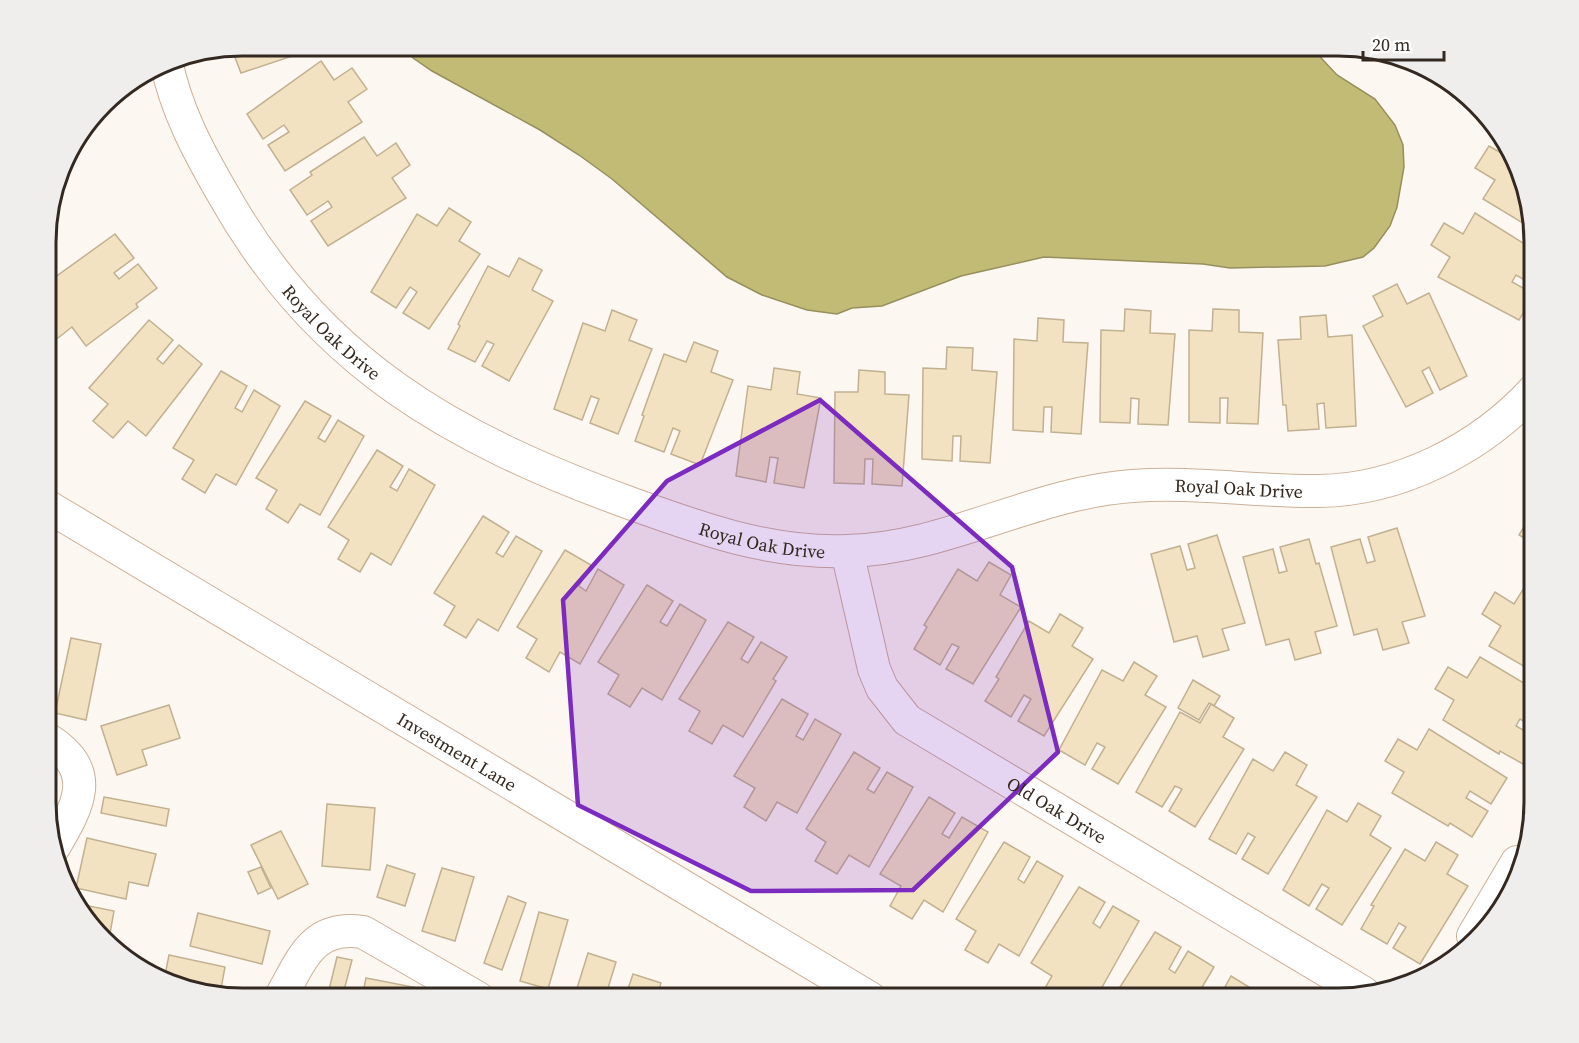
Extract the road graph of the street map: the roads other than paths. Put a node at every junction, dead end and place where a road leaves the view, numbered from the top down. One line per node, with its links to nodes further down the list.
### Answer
1 (168, 71): 4 (street, Royal Oak Drive)
2 (1523, 400): 4 (street, Royal Oak Drive)
3 (56, 511): 10 (street, Investment Lane)
4 (848, 552): 9 (street, Old Oak Drive)
5 (56, 744): 6 (street)
6 (59, 838)
7 (1504, 883): 8 (street)
8 (1488, 910)
9 (1353, 986)
10 (852, 987)
11 (286, 988): 12 (street)
12 (460, 988)

